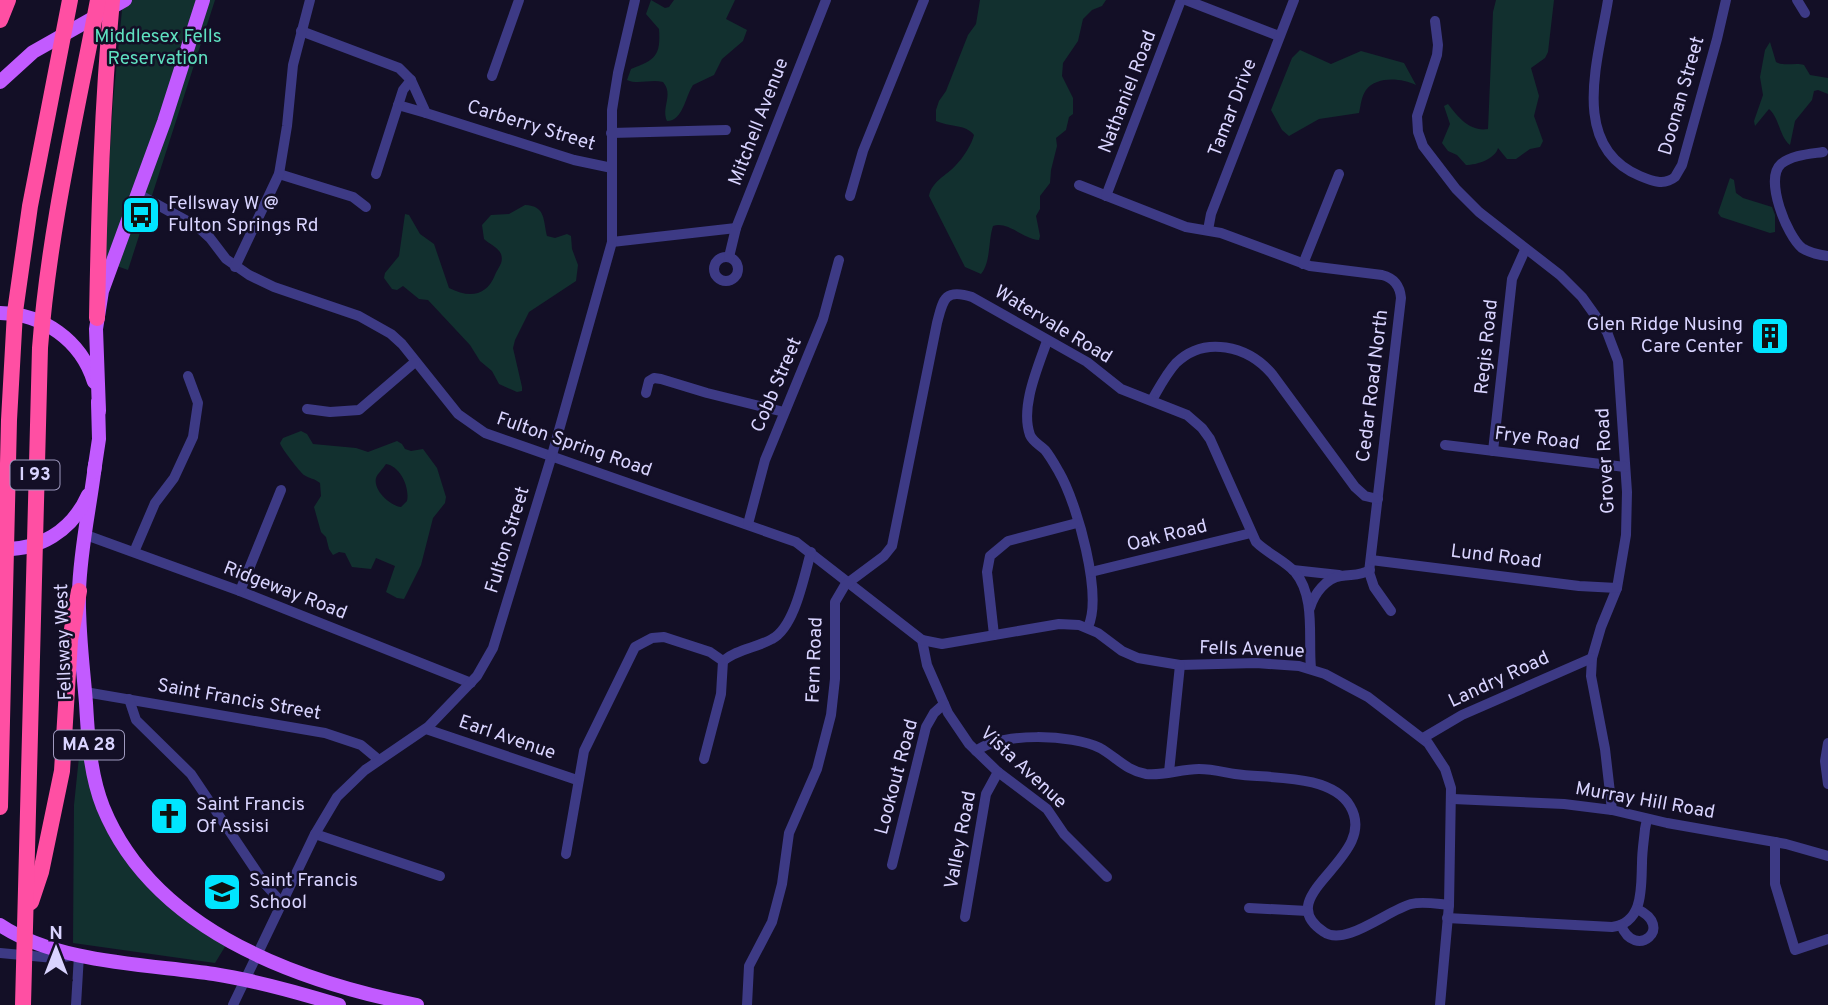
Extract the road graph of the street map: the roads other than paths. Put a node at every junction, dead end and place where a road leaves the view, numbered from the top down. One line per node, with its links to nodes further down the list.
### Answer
1 (8, 0): 18 (highway)
2 (70, 0): 105 (highway, I 93)
3 (98, 0): 122 (highway, I 93)
4 (112, 0): 50 (highway)
5 (125, 0): 24 (main road)
6 (203, 0): 35 (main road, MA 28)
7 (310, 0): 20 (street)
8 (519, 0): 22 (street)
9 (635, 0): 28 (street, Fulton Street)
10 (826, 0): 39 (street, Mitchell Avenue)
11 (924, 0): 36 (street)
12 (1184, 0): 21 (street, Nathaniel Road); 37 (street, Nathaniel Road)
13 (1294, 0): 21 (street, Tamar Drive)
14 (1608, 0): 15 (street, Doonan Street)
15 (1726, 0)
16 (1797, 0): 17 (street)
17 (1805, 13)
18 (0, 20)
19 (1435, 21): 42 (street, Grover Road)
20 (302, 31): 23 (street); 31 (street)
21 (1279, 36): 40 (street, Tamar Drive)
22 (492, 76)
23 (411, 80): 25 (street); 26 (street)
24 (0, 82)
25 (398, 105): 26 (street); 32 (street)
26 (426, 113): 30 (street, Carberry Street)
27 (726, 130): 28 (street)
28 (611, 133): 30 (street, Fulton Street)
29 (1823, 152): 43 (street)
30 (611, 168): 41 (street, Fulton Street)
31 (278, 174): 38 (street); 47 (street)
32 (376, 174)
33 (1339, 174): 46 (street)
34 (1079, 186): 37 (street, Cedar Road North)
35 (138, 194): 47 (street, Fulton Spring Road); 50 (main road, MA 28)
36 (850, 196)
37 (1106, 196): 40 (street, Cedar Road North)
38 (366, 207)
39 (736, 228): 41 (street); 44 (street, Mitchell Avenue)
40 (1208, 230): 46 (street, Cedar Road North)
41 (611, 242): 61 (street, Fulton Street)
42 (1525, 250): 60 (street, Regis Road); 63 (street, Grover Road)
43 (1826, 256)
44 (729, 257)
45 (839, 260): 58 (street, Cobb Street)
46 (1303, 264): 65 (street, Cedar Road North)
47 (235, 267): 52 (street, Fulton Spring Road)
48 (952, 294): 51 (street, Watervale Road); 77 (street, Fern Road)
49 (0, 313): 57 (main road)
50 (97, 318): 57 (main road, MA 28)
51 (1047, 341): 55 (street, Watervale Road); 66 (street)
52 (415, 362): 56 (street); 61 (street, Fulton Spring Road)
53 (188, 376): 71 (street)
54 (646, 393): 58 (street)
55 (1152, 400): 65 (street); 68 (street, Watervale Road)
56 (307, 410)
57 (99, 411): 62 (main road, MA 28)
58 (784, 412): 67 (street, Cobb Street)
59 (1446, 445): 60 (street, Frye Road)
60 (1493, 451): 63 (street, Frye Road)
61 (552, 455): 67 (street, Fulton Spring Road); 90 (street, Fulton Street)
62 (95, 466): 69 (main road, Fellsway West / MA 28); 70 (main road)
63 (1625, 467): 78 (street, Grover Road)
64 (281, 490): 80 (street)
65 (1377, 499): 73 (street, Cedar Road North)
66 (1077, 523): 75 (street); 84 (street)
67 (748, 524): 72 (street, Fulton Spring Road)
68 (1251, 533): 74 (street, Watervale Road); 75 (street, Oak Road)
69 (86, 535): 71 (street, Ridgeway Road); 79 (main road, Fellsway West / MA 28)
70 (0, 549)
71 (134, 551): 80 (street, Ridgeway Road)
72 (811, 552): 77 (street, Fulton Spring Road); 87 (street)
73 (1370, 565): 76 (street, Lund Road); 78 (street, Lund Road); 82 (street)
74 (1293, 570): 76 (street, Watervale Road); 81 (street, Watervale Road)
75 (1091, 572): 83 (street)
76 (1341, 576): 81 (street, Lund Road)
77 (850, 582): 85 (street); 135 (street, Fern Road)
78 (1616, 588): 86 (street, Grover Road)
79 (79, 591): 91 (main road, Fellsway West / MA 28); 122 (highway)
80 (240, 591): 90 (street, Ridgeway Road)
81 (1310, 608): 89 (street, Watervale Road)
82 (1391, 611)
83 (1088, 627): 84 (street); 88 (street, Fells Avenue)
84 (994, 635): 85 (street)
85 (922, 640): 93 (street, Vista Avenue)
86 (1592, 658): 95 (street, Landry Road); 106 (street, Grover Road)
87 (723, 661): 98 (street); 102 (street)
88 (1180, 665): 89 (street, Fells Avenue); 101 (street)
89 (1311, 668): 95 (street, Fells Avenue)
90 (471, 682): 94 (street, Fulton Street)
91 (85, 692): 92 (street, Saint Francis Street); 128 (main road, Fellsway West / MA 28)
92 (129, 699): 99 (street, Saint Francis Street); 115 (street)
93 (944, 704): 97 (street, Vista Avenue); 112 (street, Lookout Road)
94 (426, 729): 99 (street, Fulton Street); 102 (street, Earl Avenue)
95 (1423, 738): 104 (street, Fells Avenue)
96 (1828, 743): 103 (street)
97 (976, 751): 100 (street, Vista Avenue); 101 (street)
98 (704, 759)
99 (379, 760): 108 (street, Fulton Street)
100 (998, 772): 114 (street, Vista Avenue); 120 (street, Valley Road)
101 (1169, 772): 119 (street)
102 (577, 780): 110 (street)
103 (1828, 784)
104 (1453, 799): 106 (street, Murray Hill Road); 116 (street, Fells Avenue)
105 (0, 807)
106 (1612, 810): 107 (street, Murray Hill Road)
107 (1647, 819): 109 (street, Murray Hill Road); 118 (street)
108 (315, 834): 113 (street); 115 (street, Fulton Street)
109 (1775, 842): 111 (street, Murray Hill Road); 125 (street)
110 (566, 854)
111 (1828, 856)
112 (892, 865)
113 (440, 876)
114 (1107, 877)
115 (282, 903): 128 (street, Fulton Street)
116 (1448, 905): 119 (street); 121 (street, Fells Avenue)
117 (1249, 908): 119 (street)
118 (1637, 909): 124 (street); 124 (street)
119 (1308, 911)
120 (965, 917)
121 (1447, 918): 124 (street); 136 (street, Fells Avenue)
122 (25, 921): 130 (highway, I 93)
123 (0, 925): 127 (main road)
124 (1621, 925)
125 (1828, 939)
126 (0, 953): 127 (street)
127 (79, 955): 129 (main road); 131 (street)
128 (256, 955): 129 (street, Fulton Street); 134 (main road, Fellsway West / MA 28)
129 (244, 979): 132 (street, Fulton Street); 133 (main road)
130 (23, 1005)
131 (76, 1005)
132 (233, 1005)
133 (339, 1005)
134 (417, 1005)
135 (747, 1005)
136 (1440, 1005)

